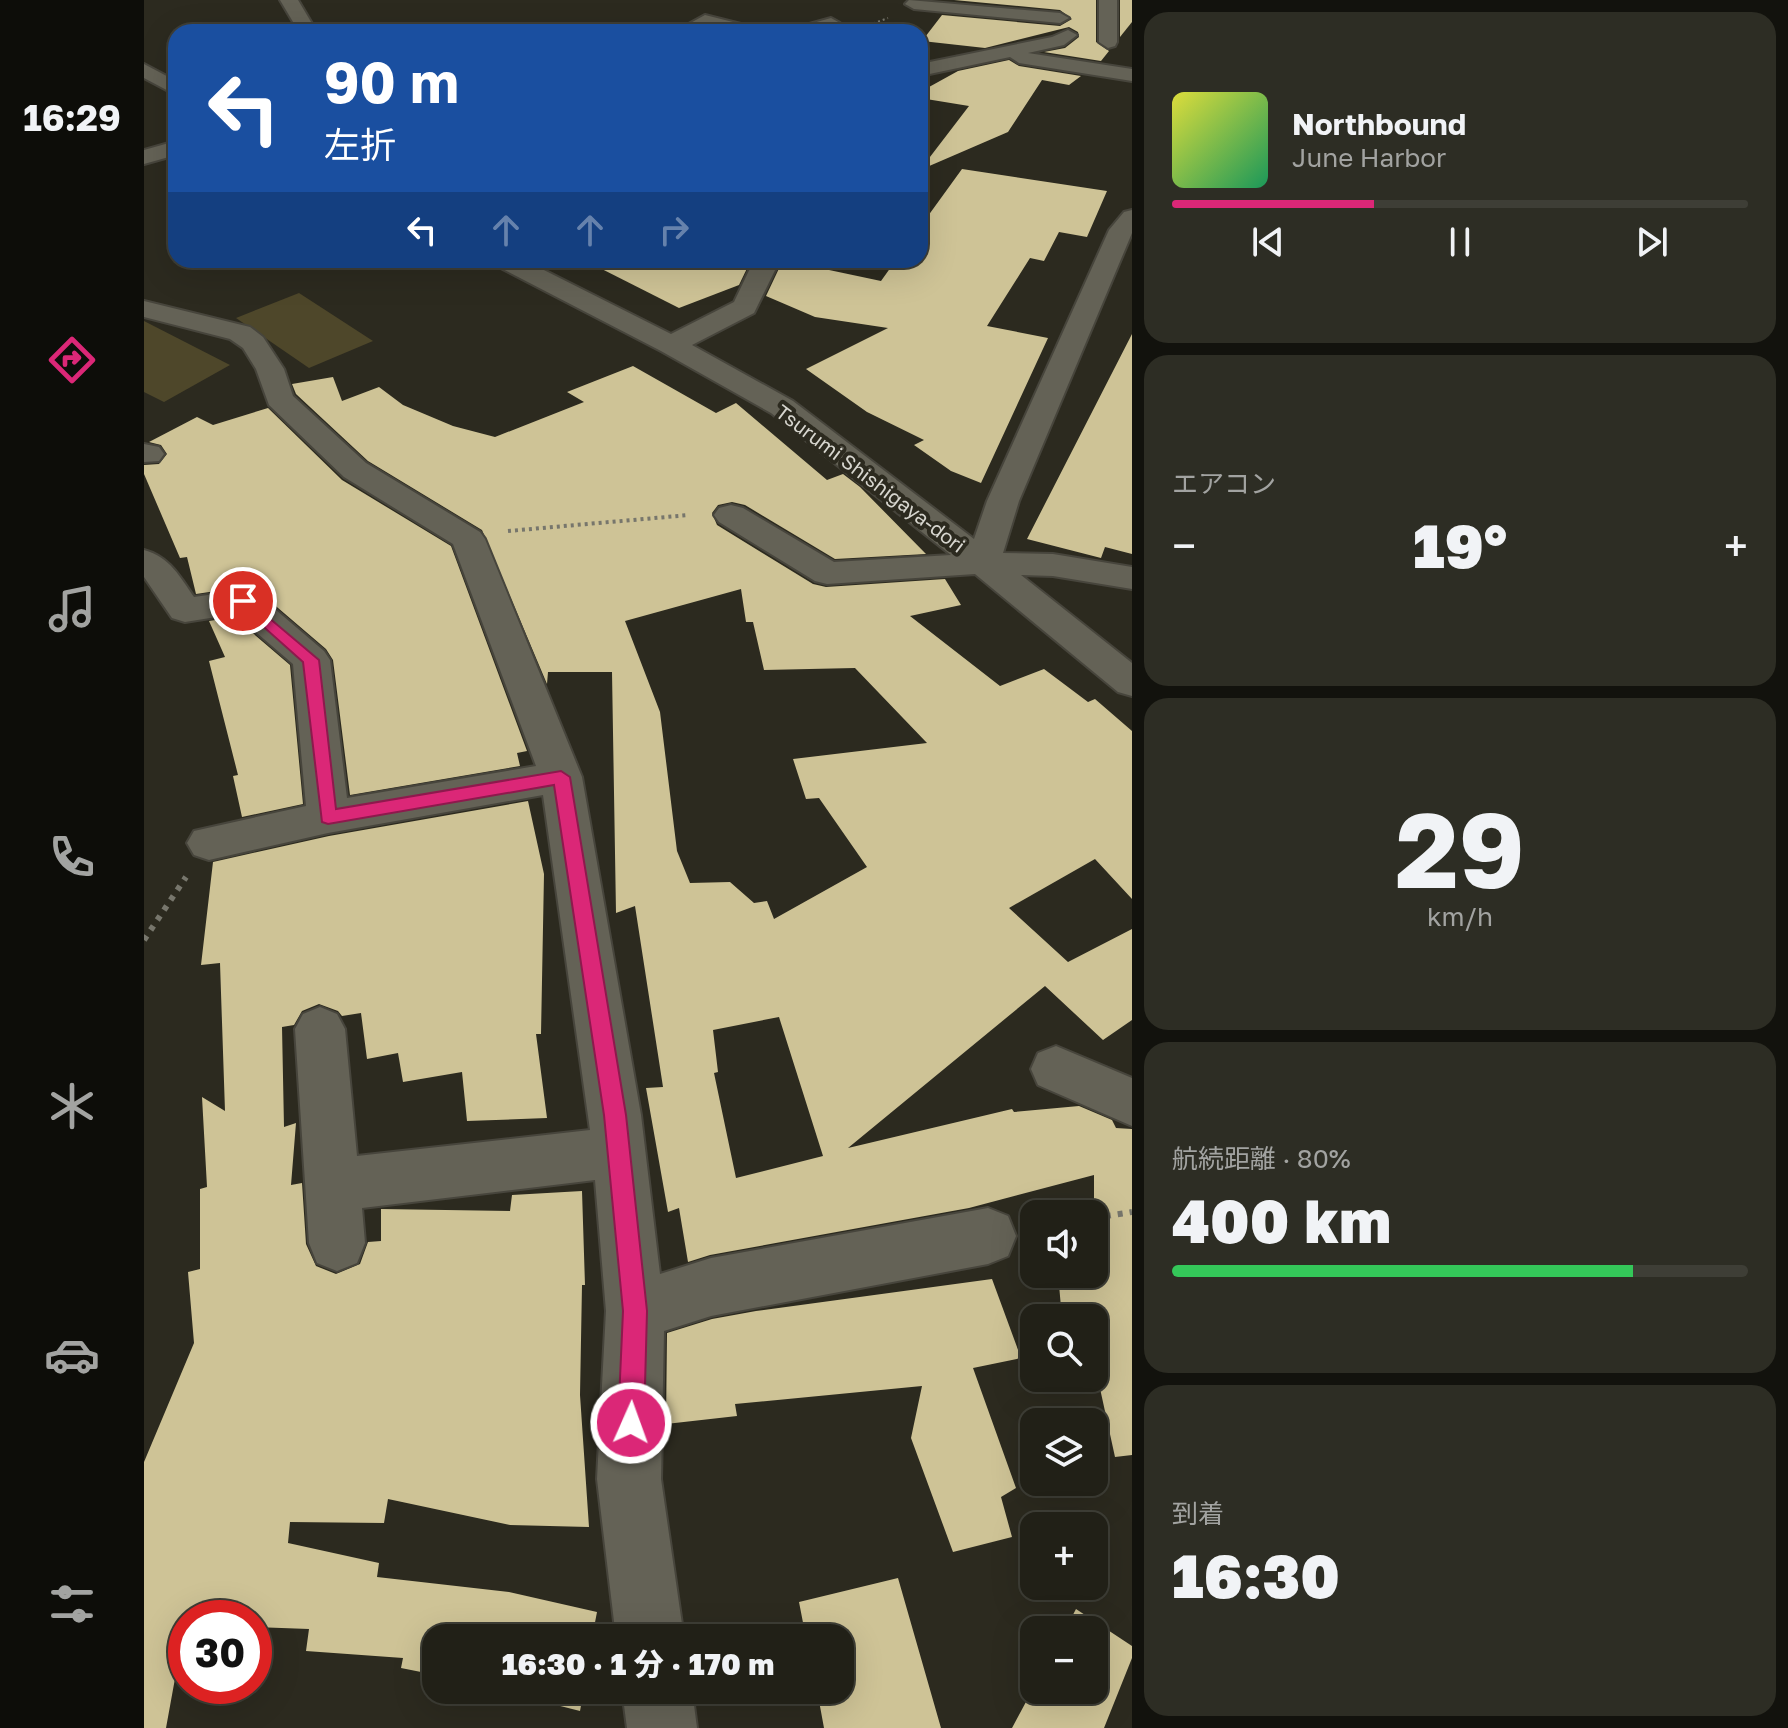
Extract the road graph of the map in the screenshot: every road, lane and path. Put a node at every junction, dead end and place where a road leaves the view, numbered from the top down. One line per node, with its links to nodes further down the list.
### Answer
1 (289, 0): 6 (street)
2 (1037, 0): 10 (street)
3 (1108, 0): 11 (street)
4 (914, 4): 10 (street)
5 (831, 23): 9 (street)
6 (303, 24)
7 (698, 24): 8 (street)
8 (720, 24)
9 (828, 24)
10 (1064, 27): 11 (street); 13 (street)
11 (1108, 42): 12 (street)
12 (1132, 46)
13 (997, 52): 14 (street); 16 (street)
14 (928, 68)
15 (144, 70): 17 (street)
16 (1132, 75)
17 (168, 84)
18 (168, 150): 19 (street)
19 (144, 157)
20 (1128, 226): 28 (street)
21 (520, 268): 24 (street, Tsurumi Shishigaya-dori)
22 (763, 268): 24 (street)
23 (144, 309): 26 (street)
24 (671, 345): 28 (street, Tsurumi Shishigaya-dori)
25 (731, 515): 26 (path); 28 (street)
26 (468, 539): 31 (street)
27 (144, 561): 32 (street)
28 (983, 563): 29 (street); 30 (street, Tsurumi Shishigaya-dori)
29 (1132, 578)
30 (1132, 683)
31 (561, 777): 32 (street); 38 (street)
32 (328, 817): 33 (street)
33 (209, 843): 34 (path)
34 (144, 940)
35 (320, 1029): 39 (street)
36 (1056, 1069): 37 (street)
37 (1132, 1102)
38 (618, 1152): 39 (street); 44 (street)
39 (332, 1185): 43 (street)
40 (1132, 1212): 41 (path)
41 (1108, 1216)
42 (988, 1236): 44 (street)
43 (337, 1243)
44 (635, 1311): 45 (street)
45 (648, 1624)
46 (659, 1704): 47 (street)
47 (662, 1728)

